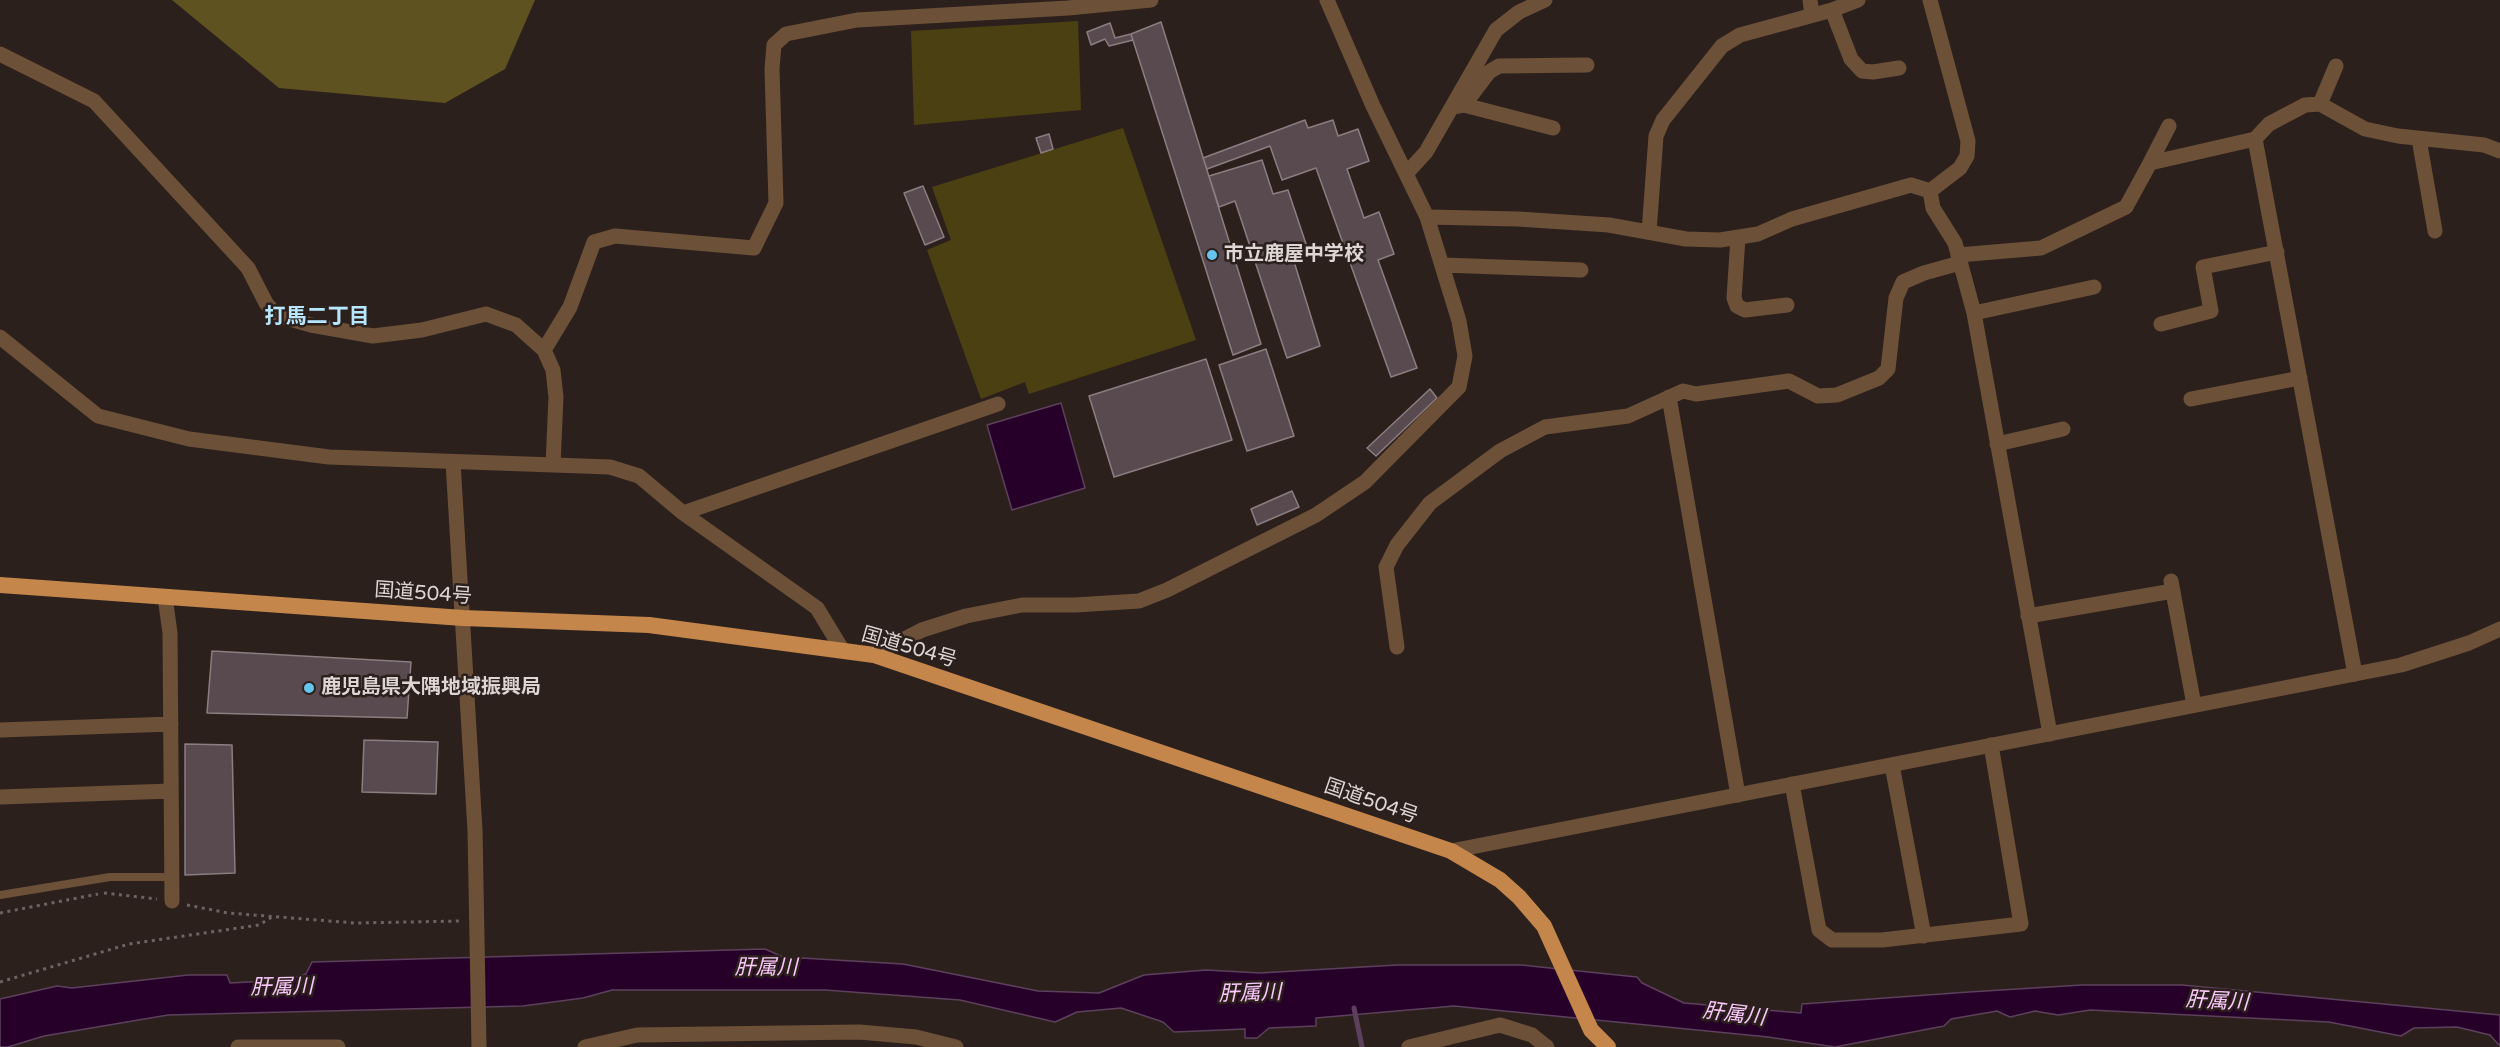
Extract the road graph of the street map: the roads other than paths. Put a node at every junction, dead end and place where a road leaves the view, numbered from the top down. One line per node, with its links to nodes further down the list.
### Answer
1 (1151, 0): 35 (street)
2 (1327, 0): 20 (street)
3 (1545, 0): 13 (street)
4 (1858, 0): 7 (street)
5 (1930, 0): 21 (street)
6 (1811, 8): 7 (street); 24 (street)
7 (1832, 10): 11 (street)
8 (0, 54): 35 (street)
9 (1587, 66): 13 (street)
10 (2336, 66): 12 (street)
11 (1899, 68)
12 (2320, 104): 16 (street); 17 (street)
13 (1458, 106): 15 (street); 20 (street)
14 (2169, 126): 19 (street)
15 (1553, 128)
16 (2255, 139): 19 (street); 26 (street)
17 (2419, 139): 18 (street); 23 (street)
18 (2500, 151)
19 (2150, 163): 27 (street)
20 (1406, 174): 22 (street)
21 (1930, 191): 25 (street); 27 (street)
22 (1427, 217): 24 (street); 28 (street)
23 (2435, 231)
24 (1649, 232): 25 (street)
25 (1737, 237): 31 (street)
26 (2277, 252): 33 (street); 36 (street)
27 (1959, 259): 32 (street); 37 (street)
28 (1443, 265): 29 (street); 52 (street)
29 (1581, 270)
30 (2094, 287): 32 (street)
31 (1786, 304)
32 (1974, 313): 41 (street)
33 (2161, 324)
34 (0, 337): 42 (street)
35 (544, 350): 43 (street)
36 (2300, 378): 38 (street); 53 (street)
37 (1670, 397): 50 (street); 62 (street)
38 (2191, 399)
39 (998, 404): 44 (street)
40 (2063, 429): 41 (street)
41 (1996, 444): 47 (street)
42 (453, 462): 43 (street); 48 (street)
43 (553, 465): 44 (street)
44 (683, 513): 51 (street)
45 (0, 585): 46 (highway, 国道504号)
46 (165, 597): 48 (highway, 国道504号); 55 (street)
47 (2028, 616): 54 (street); 57 (street)
48 (463, 618): 51 (highway, 国道504号); 72 (street)
49 (2500, 629): 53 (street)
50 (1397, 646)
51 (843, 651): 52 (highway, 国道504号)
52 (874, 655): 64 (highway, 国道504号)
53 (2355, 674): 54 (street)
54 (2194, 705): 57 (street)
55 (171, 724): 56 (street); 61 (street)
56 (0, 730)
57 (2050, 734): 58 (street)
58 (1991, 745): 59 (street); 68 (street)
59 (1892, 765): 60 (street); 68 (street)
60 (1792, 784): 62 (street); 68 (street)
61 (171, 791): 63 (street); 65 (street)
62 (1738, 795): 64 (street)
63 (0, 797)
64 (1451, 851): 77 (highway, 国道504号)
65 (171, 877): 66 (lane); 67 (street)
66 (0, 896)
67 (172, 901)
68 (1924, 936)
69 (916, 1042): 73 (street); 74 (street)
70 (238, 1047): 71 (street)
71 (338, 1047)
72 (478, 1047)
73 (585, 1047)
74 (956, 1047)
75 (1409, 1047): 76 (street)
76 (1547, 1047)
77 (1608, 1047)

